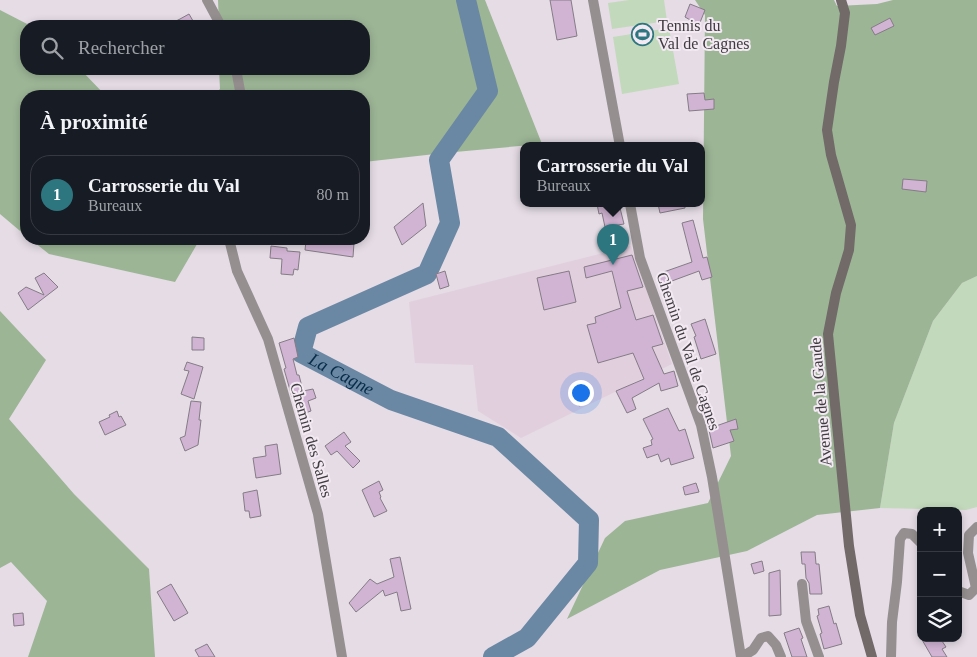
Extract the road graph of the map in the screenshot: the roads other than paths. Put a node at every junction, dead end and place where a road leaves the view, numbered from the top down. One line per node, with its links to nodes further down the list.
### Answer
1 (207, 0): 4 (street)
2 (593, 0): 7 (street)
3 (841, 0): 18 (street, Avenue de la Gaude)
4 (218, 20)
5 (237, 75): 6 (street)
6 (240, 90)
7 (619, 142)
8 (631, 207): 15 (street, Chemin du Val de Cagnes)
9 (231, 245): 14 (street, Chemin des Salles)
10 (977, 528): 13 (street)
11 (917, 539): 19 (street)
12 (802, 584): 17 (street)
13 (962, 592)
14 (342, 657)
15 (742, 657): 16 (street)
16 (782, 657)
17 (818, 657)
18 (872, 657)
19 (891, 657)

